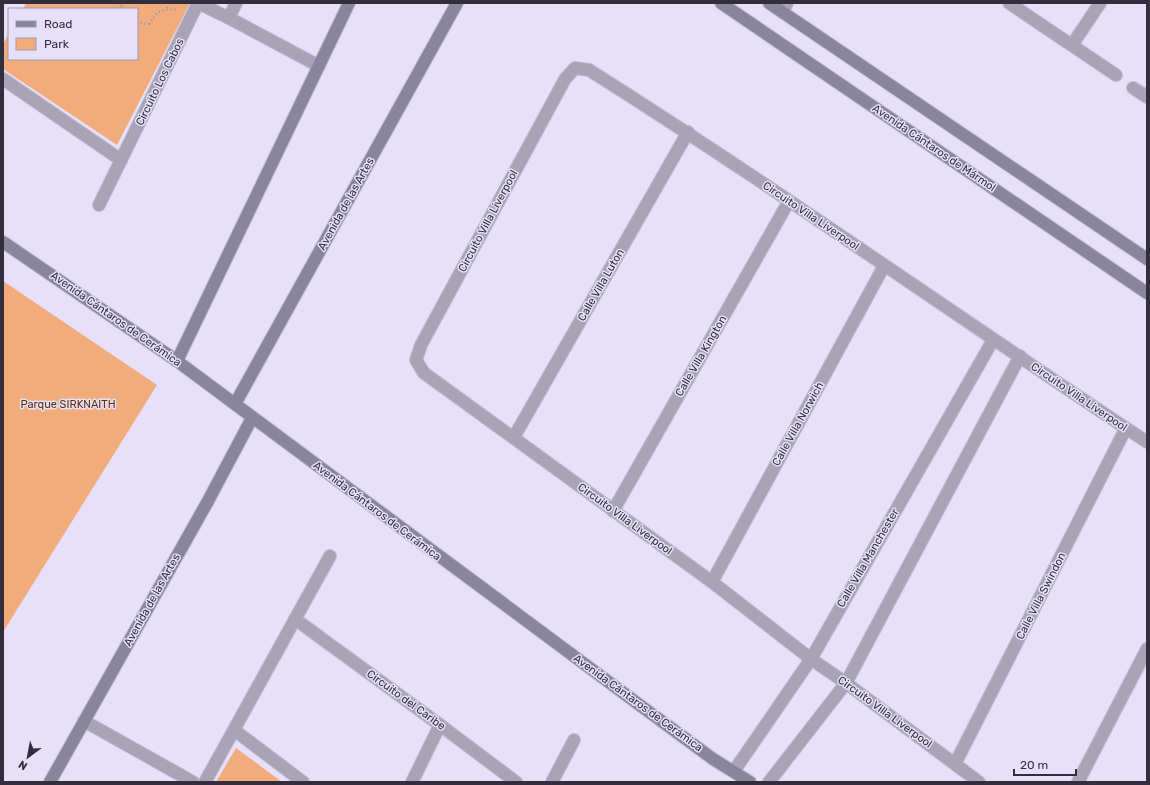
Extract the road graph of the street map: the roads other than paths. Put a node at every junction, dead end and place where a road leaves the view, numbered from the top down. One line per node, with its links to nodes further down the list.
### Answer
1 (198, 3): 10 (street, Circuito Los Cabos); 18 (street, Circuito Los Cabos)
2 (236, 3): 10 (street)
3 (349, 3): 12 (street)
4 (457, 3): 28 (street, Avenida de las Artes)
5 (721, 3): 24 (street, Avenida Cántaros de Mármol)
6 (769, 3): 9 (street)
7 (1009, 3): 11 (street)
8 (1100, 3): 11 (street)
9 (784, 7): 22 (street)
10 (229, 18): 12 (street, Circuito Los Cabos)
11 (1072, 46): 13 (street)
12 (318, 66): 27 (street)
13 (1116, 75)
14 (3, 79): 18 (street)
15 (1133, 88): 16 (street)
16 (1147, 97)
17 (688, 132): 19 (street, Circuito Villa Liverpool); 31 (street, Calle Villa Luton); 31 (street, Circuito Villa Liverpool)
18 (122, 160): 20 (street, Circuito Los Cabos)
19 (789, 201): 23 (street, Circuito Villa Liverpool); 33 (street, Calle Villa Kington)
20 (99, 205)
21 (3, 242): 27 (street, Avenida Cántaros de Cerámica)
22 (1147, 259)
23 (884, 266): 25 (street, Circuito Villa Liverpool); 35 (street, Calle Villa Norwich)
24 (1147, 294)
25 (993, 340): 26 (street, Circuito Villa Liverpool); 38 (street, Calle Villa Manchester)
26 (1020, 356): 30 (street, Circuito Villa Liverpool); 39 (street)
27 (177, 361): 28 (street, Avenida Cántaros de Cerámica)
28 (234, 404): 29 (street, Avenida Cántaros de Cerámica)
29 (252, 418): 40 (street, Avenida de las Artes); 45 (street, Avenida Cántaros de Cerámica)
30 (1126, 428): 32 (street, Circuito Villa Liverpool); 44 (street, Calle Villa Swindon)
31 (514, 437): 33 (street, Circuito Villa Liverpool)
32 (1147, 442)
33 (613, 511): 35 (street, Circuito Villa Liverpool)
34 (330, 556): 36 (street)
35 (712, 582): 38 (street, Circuito Villa Liverpool)
36 (295, 619): 41 (street, Circuito del Caribe); 42 (street)
37 (1147, 649): 56 (street)
38 (811, 659): 39 (street, Circuito Villa Liverpool); 45 (street, Calle Villa Manchester)
39 (846, 683): 44 (street, Circuito Villa Liverpool); 54 (street)
40 (84, 721): 46 (street, Avenida de las Artes); 47 (street)
41 (440, 725): 50 (street); 51 (street, Circuito del Caribe)
42 (234, 730): 48 (street); 49 (street)
43 (574, 740): 52 (street)
44 (955, 764): 55 (street, Circuito Villa Liverpool)
45 (734, 771): 53 (street, Avenida Cántaros de Cerámica)
46 (50, 782)
47 (193, 782)
48 (206, 782)
49 (303, 782)
50 (412, 782)
51 (516, 782)
52 (552, 782)
53 (750, 782)
54 (769, 782)
55 (979, 782)
56 (1078, 782)

